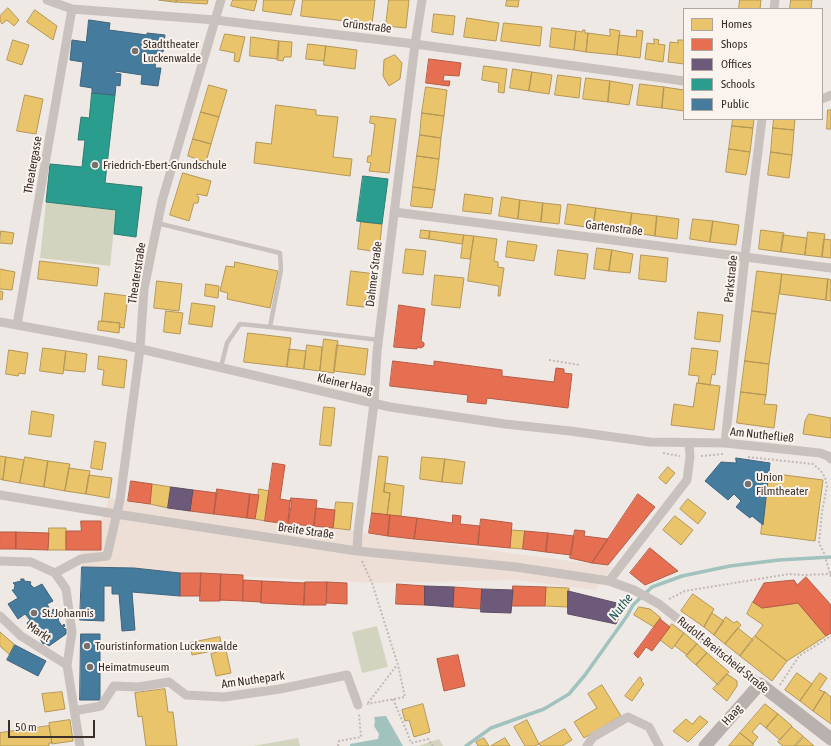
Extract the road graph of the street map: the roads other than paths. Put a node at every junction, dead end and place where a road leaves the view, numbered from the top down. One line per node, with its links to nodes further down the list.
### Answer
1 (47, 0): 4 (street, Grünstraße)
2 (221, 0): 5 (street, Theaterstraße)
3 (422, 0): 6 (street, Dahmer Straße)
4 (72, 9): 5 (street, Grünstraße); 14 (street, Theatergasse)
5 (216, 20): 6 (street, Grünstraße); 10 (street, Theaterstraße)
6 (416, 44): 7 (street, Grünstraße); 9 (street, Dahmer Straße)
7 (683, 80)
8 (762, 120): 11 (street, Parkstraße)
9 (394, 212): 11 (street, Gartenstraße); 16 (street, Dahmer Straße)
10 (157, 223): 15 (lane); 17 (street, Theaterstraße)
11 (745, 256): 12 (street, Gartenstraße); 21 (street, Parkstraße)
12 (831, 268)
13 (0, 322): 14 (street, Kleiner Haag)
14 (17, 325): 17 (street, Kleiner Haag)
15 (270, 327): 16 (lane); 18 (lane)
16 (379, 340): 19 (street, Dahmer Straße)
17 (140, 349): 18 (street, Kleiner Haag); 24 (street, Theaterstraße)
18 (221, 367): 19 (street, Kleiner Haag)
19 (374, 403): 20 (street, Kleiner Haag); 25 (street, Dahmer Straße)
20 (689, 443): 21 (street, Am Nuthefließ); 28 (street)
21 (725, 443): 22 (street, Am Nuthefließ)
22 (831, 459)
23 (0, 495): 24 (street, Breite Straße)
24 (117, 514): 25 (street, Breite Straße); 27 (street, Theaterstraße)
25 (357, 551): 28 (street, Breite Straße)
26 (0, 561): 27 (street)
27 (55, 573): 30 (street)
28 (609, 581): 31 (street, Rudolf-Breitscheid-Straße)
29 (0, 616): 30 (street, Markt)
30 (67, 665): 33 (street)
31 (760, 684): 34 (main road, Rudolf-Breitscheid-Straße); 38 (main road, Haag)
32 (362, 704): 33 (street, Am Nuthepark)
33 (74, 711): 35 (street)
34 (831, 739)
35 (80, 746)
36 (587, 746): 37 (street)
37 (659, 746)
38 (705, 746)

